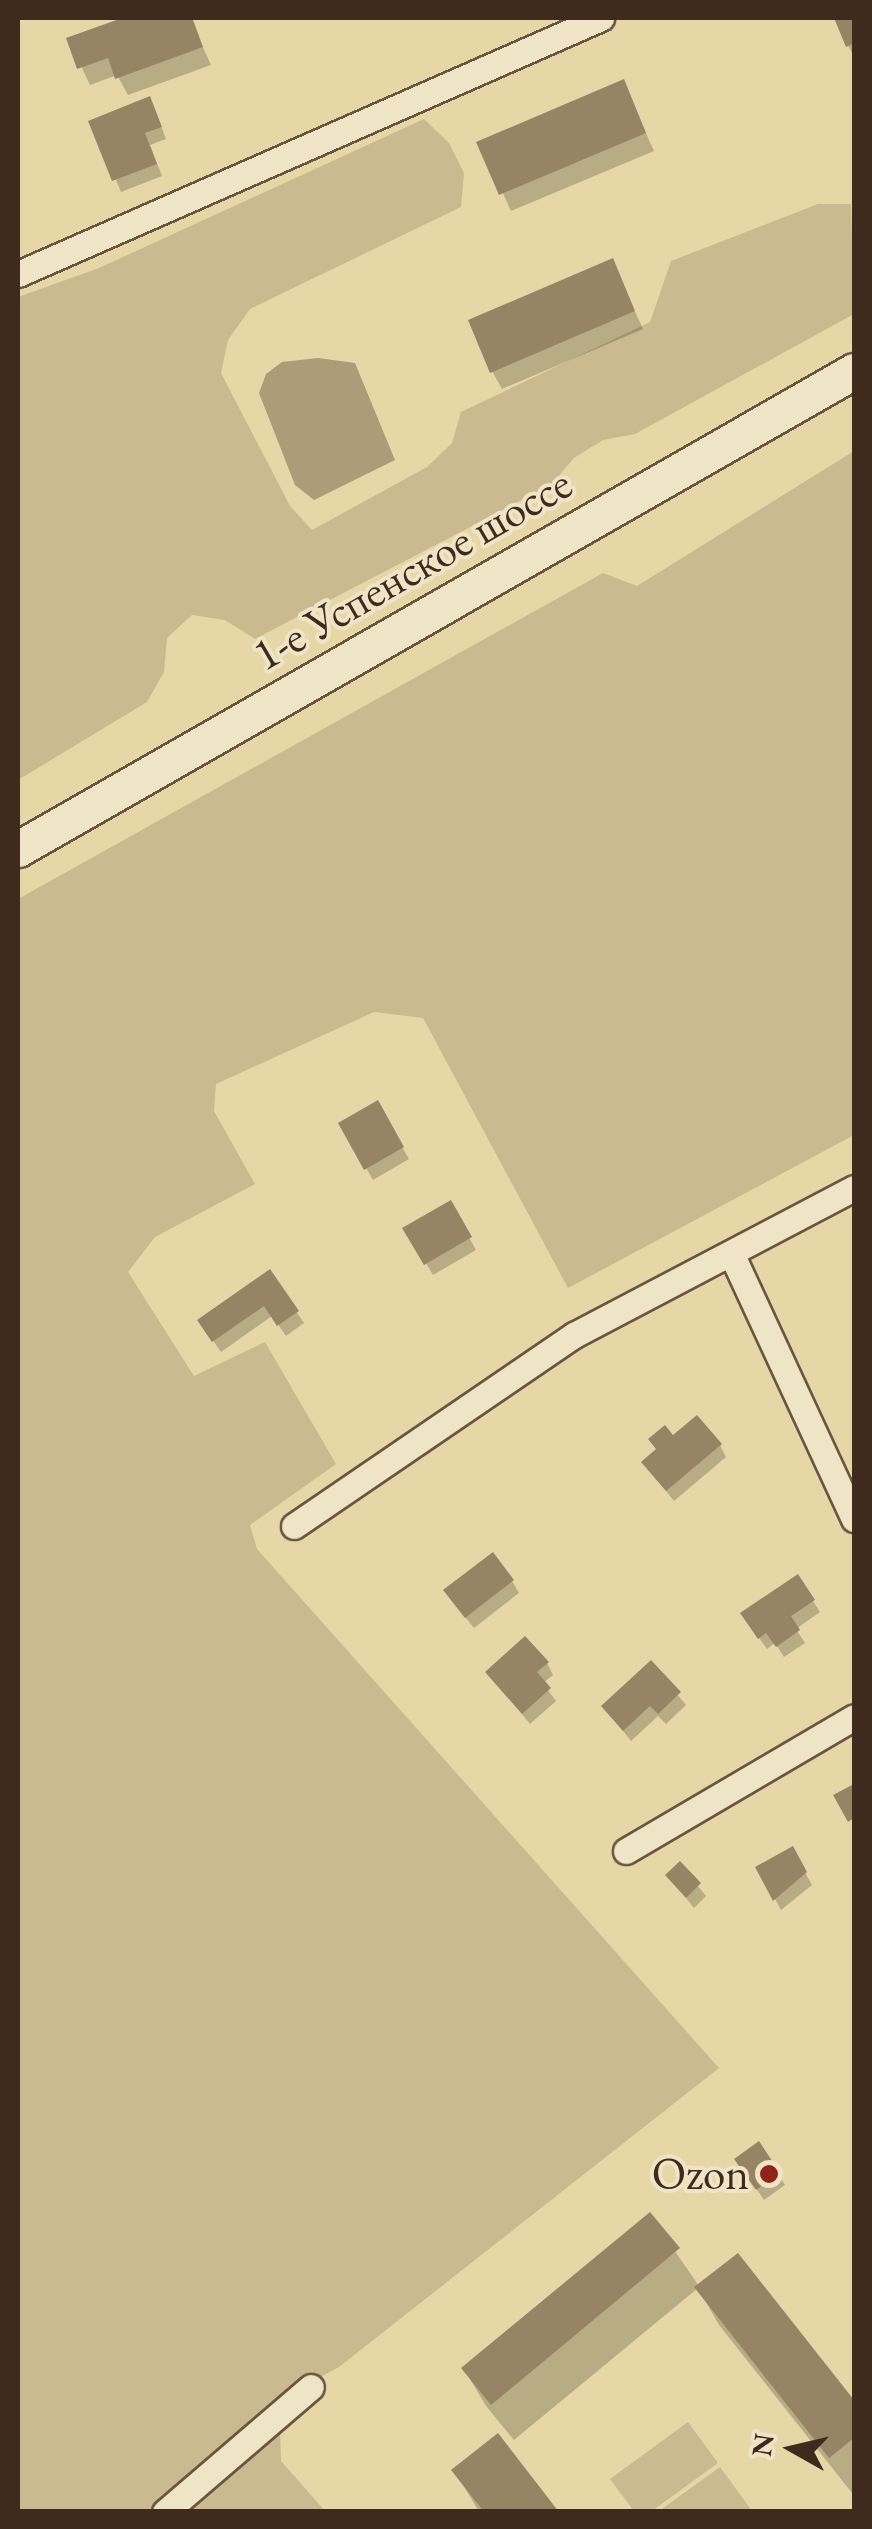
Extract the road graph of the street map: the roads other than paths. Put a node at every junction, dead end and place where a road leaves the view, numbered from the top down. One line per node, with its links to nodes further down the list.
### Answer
1 (601, 18): 2 (street)
2 (18, 274)
3 (854, 371): 4 (main road, 1-е Успенское шоссе)
4 (18, 849)
5 (854, 1188): 6 (street)
6 (732, 1255): 7 (street); 8 (street)
7 (854, 1520)
8 (294, 1526)
9 (854, 1718): 10 (street)
10 (626, 1851)
11 (311, 2387): 12 (street)
12 (165, 2512)

